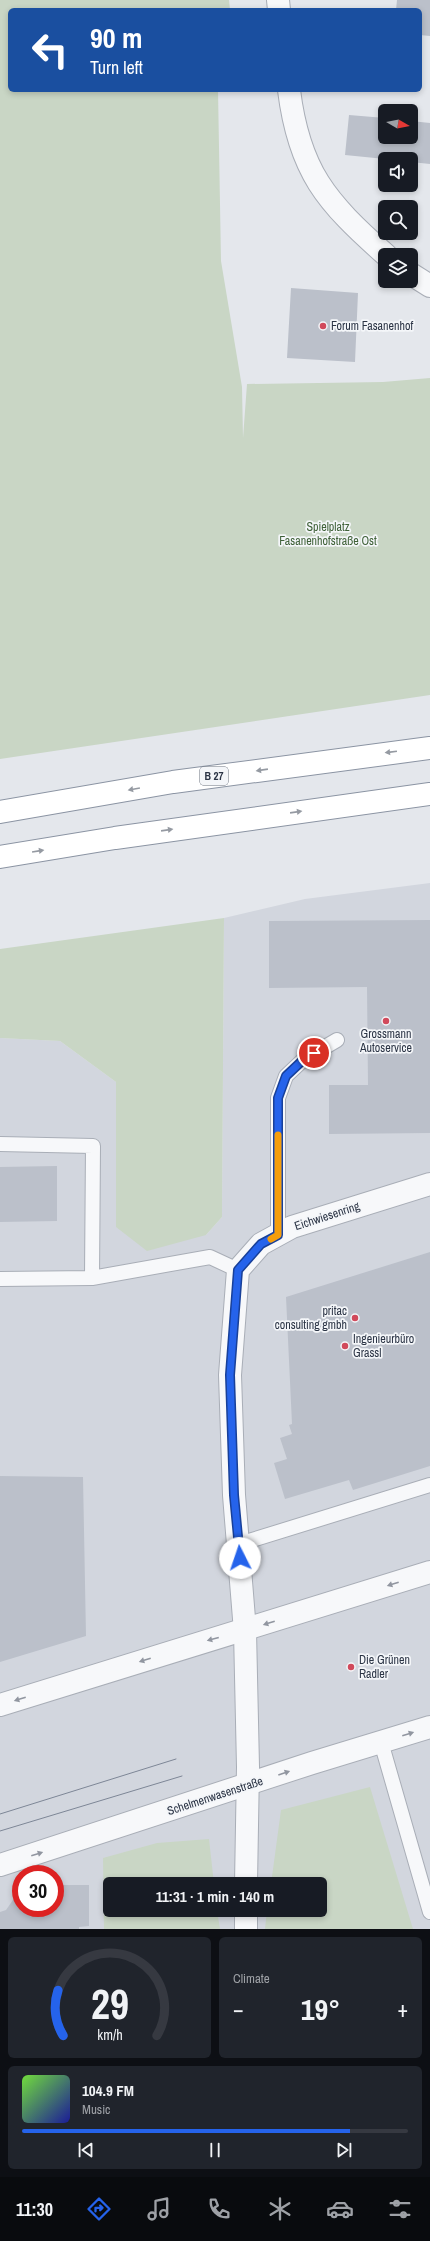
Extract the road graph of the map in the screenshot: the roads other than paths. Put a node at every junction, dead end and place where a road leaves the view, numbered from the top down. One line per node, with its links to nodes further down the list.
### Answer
1 (289, 92): 2 (street)
2 (379, 248)
3 (418, 278): 4 (street)
4 (430, 286)
5 (430, 748): 7 (highway, B 27, one-way to 7)
6 (430, 794): 8 (highway, one-way to 6)
7 (0, 812)
8 (0, 857)
9 (337, 1040): 12 (lane)
10 (0, 1144): 14 (lane)
11 (430, 1184): 12 (street, Eichwiesenring)
12 (278, 1235): 13 (street, Eichwiesenring)
13 (238, 1270): 14 (lane); 17 (street)
14 (92, 1278): 15 (lane)
15 (0, 1279)
16 (430, 1485): 17 (lane)
17 (238, 1544): 19 (street)
18 (430, 1572): 19 (street, one-way to 19)
19 (245, 1631): 20 (street, one-way to 20); 23 (street)
20 (0, 1705)
21 (430, 1727): 22 (street, Schelmenwasenstraße, one-way to 21)
22 (381, 1742): 23 (street, Schelmenwasenstraße, one-way to 22); 26 (lane)
23 (247, 1786): 24 (street, Schelmenwasenstraße, one-way to 23); 25 (street)
24 (0, 1865)
25 (246, 1877)
26 (430, 1912)
27 (246, 1917): 28 (street)
28 (246, 1929)

